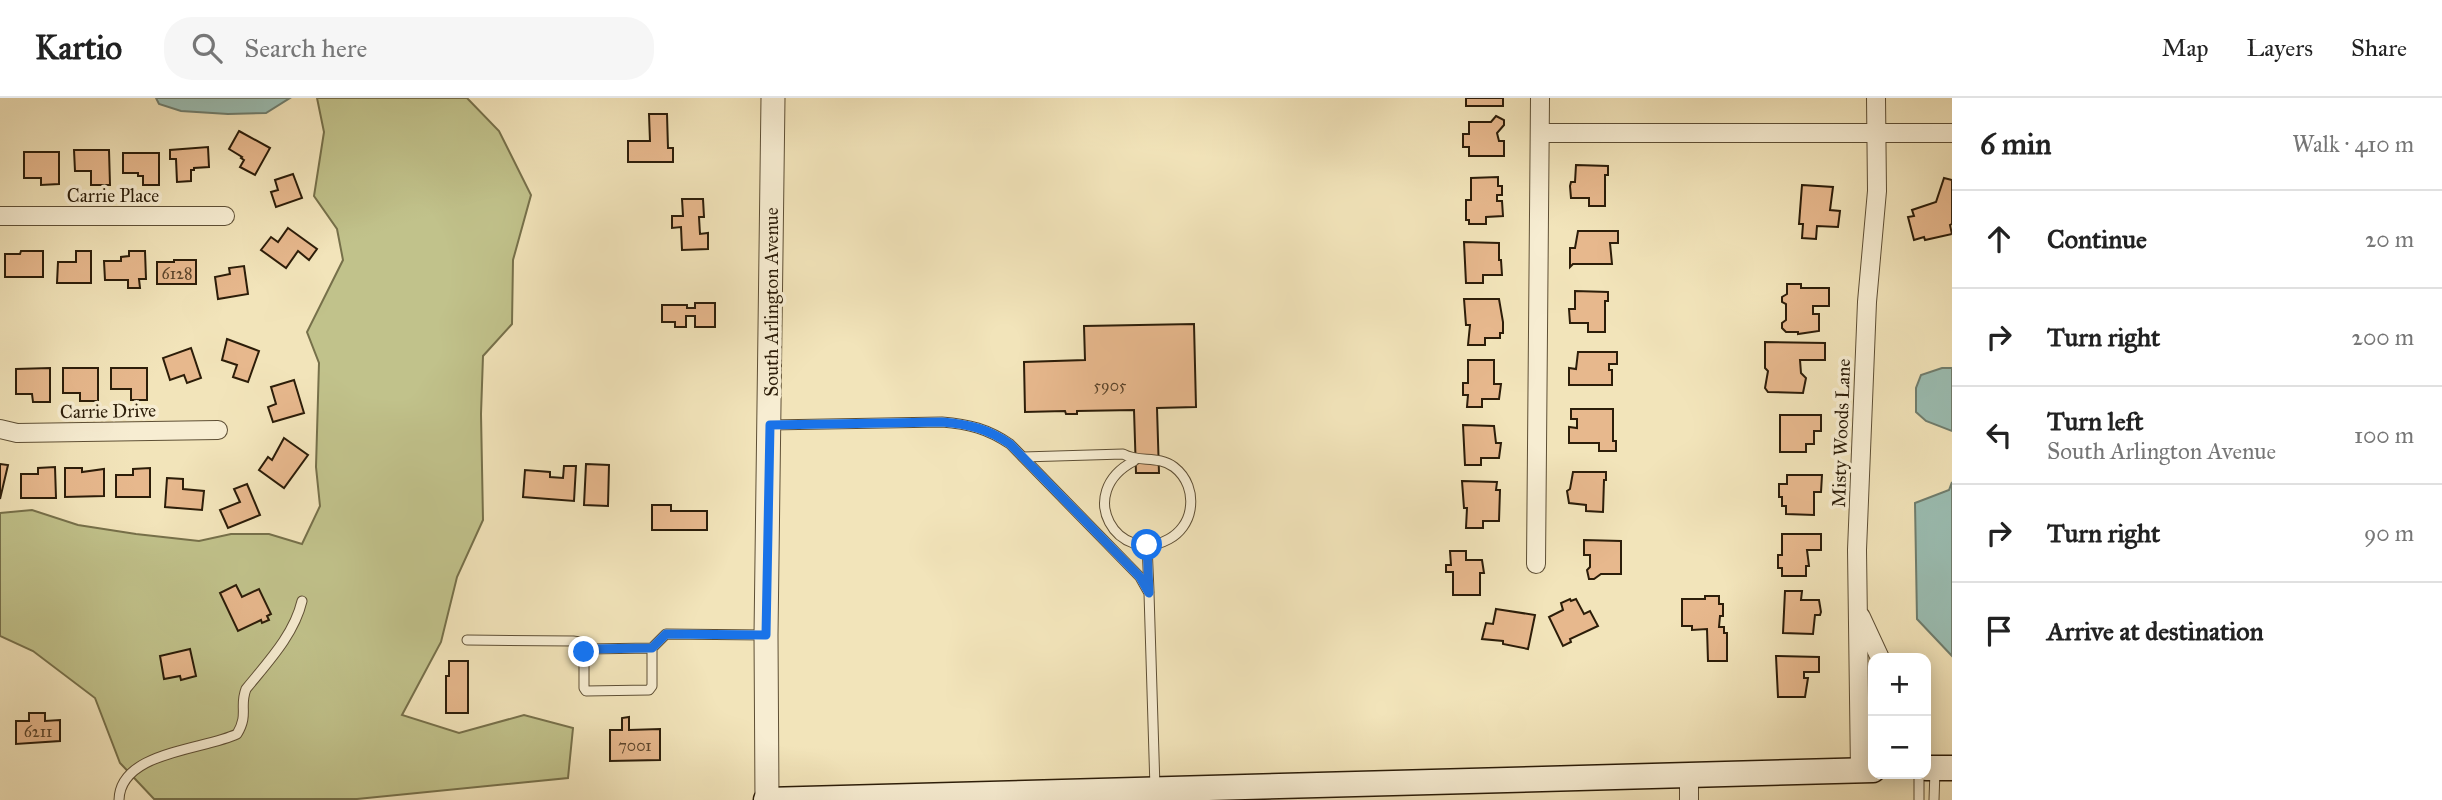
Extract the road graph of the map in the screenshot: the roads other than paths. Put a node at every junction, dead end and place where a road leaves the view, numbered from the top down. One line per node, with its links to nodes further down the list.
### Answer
1 (773, 98): 9 (street, South Arlington Avenue)
2 (1540, 98): 4 (street)
3 (1876, 98): 5 (street, Misty Woods Lane)
4 (1540, 132): 5 (street); 15 (street)
5 (1877, 133): 6 (street); 18 (street, Misty Woods Lane)
6 (1952, 134)
7 (225, 215): 8 (street, Carrie Place)
8 (0, 216)
9 (770, 425): 12 (lane); 19 (street, South Arlington Avenue)
10 (0, 429): 11 (street, Carrie Drive)
11 (218, 430)
12 (1023, 457): 13 (lane); 16 (lane)
13 (1135, 460): 14 (lane); 14 (lane)
14 (1147, 545): 16 (lane)
15 (1536, 564)
16 (1149, 593): 27 (lane)
17 (302, 601): 30 (lane)
18 (1858, 611): 23 (street); 25 (street, Misty Woods Lane)
19 (766, 635): 21 (lane); 31 (street, South Arlington Avenue)
20 (467, 640): 22 (lane)
21 (652, 648): 22 (lane); 22 (lane)
22 (587, 649)
23 (1878, 653)
24 (1933, 769): 33 (lane); 34 (lane)
25 (1866, 770): 26 (main road)
26 (1689, 775): 28 (main road); 32 (street)
27 (1155, 789): 28 (main road); 29 (main road)
28 (1198, 794)
29 (1065, 796): 31 (main road)
30 (119, 800)
31 (766, 800)
32 (1689, 800)
33 (1919, 800)
34 (1934, 800)

